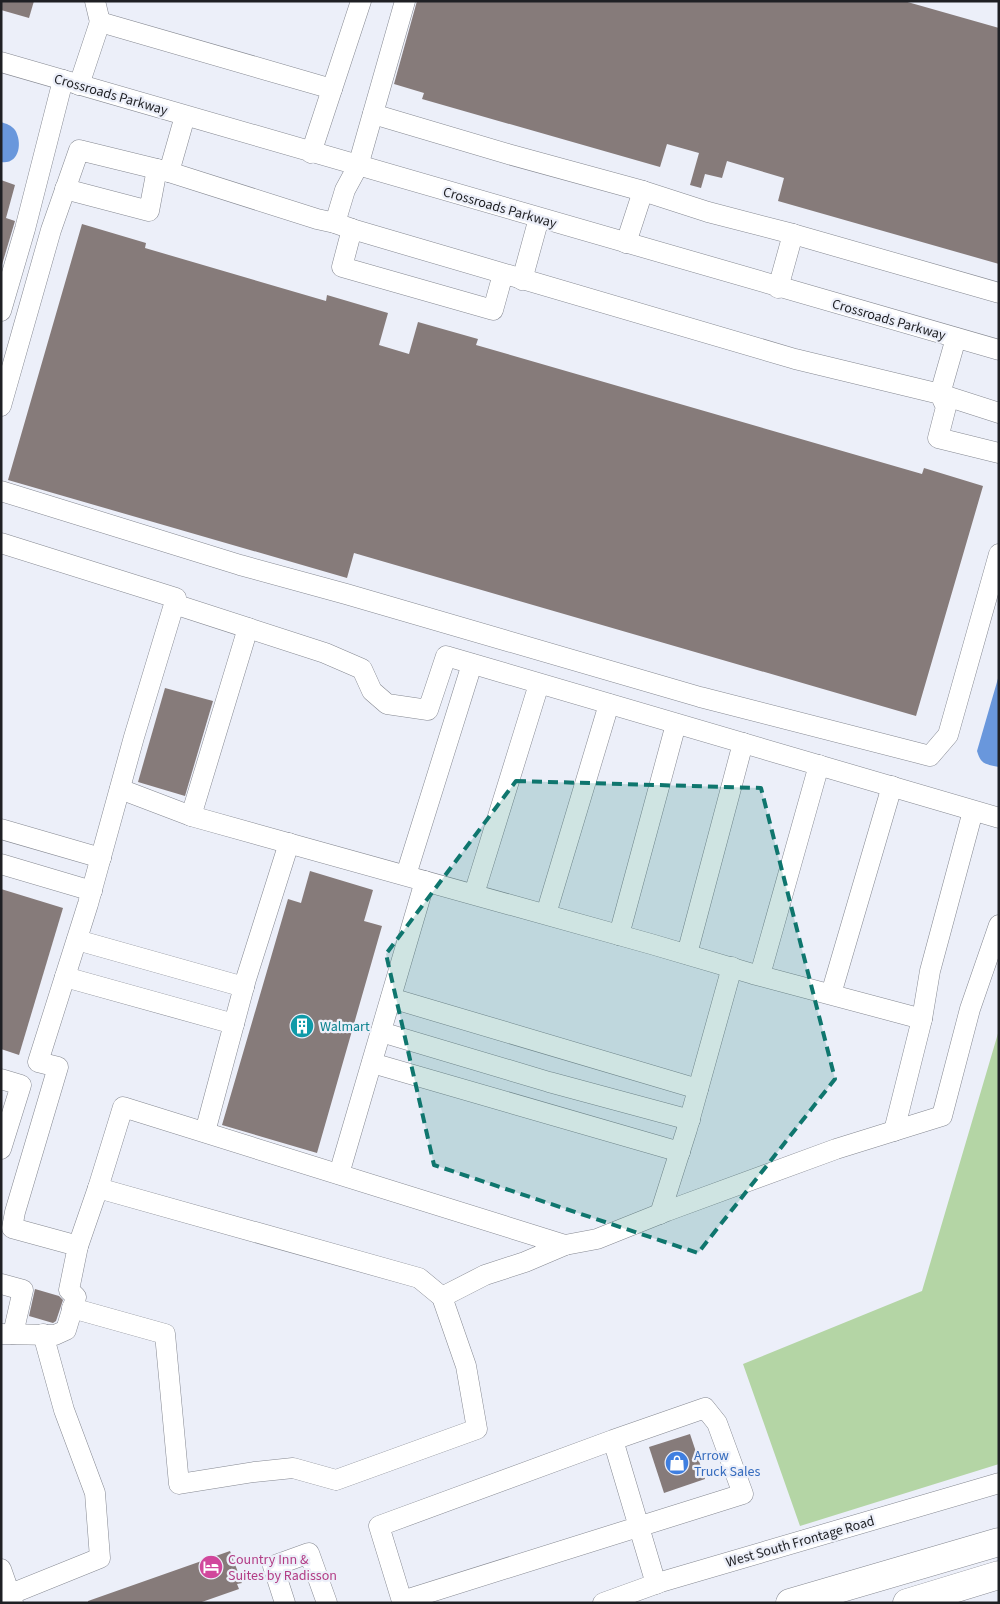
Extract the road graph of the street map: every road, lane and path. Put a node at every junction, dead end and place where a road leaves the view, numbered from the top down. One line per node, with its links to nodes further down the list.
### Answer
1 (95, 1): 4 (street)
2 (361, 1): 7 (street)
3 (405, 1): 8 (street)
4 (100, 22): 6 (street); 7 (street)
5 (1, 62): 6 (street, Crossroads Parkway)
6 (71, 83): 9 (street, Crossroads Parkway); 22 (street)
7 (332, 89): 10 (street)
8 (374, 114): 11 (street); 14 (street)
9 (184, 116): 10 (street, Crossroads Parkway); 12 (street)
10 (311, 153): 11 (street, Crossroads Parkway)
11 (358, 166): 15 (street, Crossroads Parkway); 16 (street)
12 (163, 170): 13 (street); 13 (street); 16 (street)
13 (65, 189): 26 (street)
14 (643, 191): 17 (street); 18 (street)
15 (539, 218): 18 (street, Crossroads Parkway); 19 (street)
16 (343, 226): 19 (street); 19 (street)
17 (793, 234): 20 (street); 21 (street)
18 (626, 243): 20 (street, Crossroads Parkway)
19 (512, 277): 25 (street)
20 (778, 288): 23 (street, Crossroads Parkway)
21 (999, 293)
22 (1, 311)
23 (956, 338): 24 (street, Crossroads Parkway); 25 (street)
24 (999, 350)
25 (940, 394): 27 (street); 28 (street)
26 (1, 406)
27 (999, 413)
28 (999, 453)
29 (1, 491): 31 (street)
30 (1, 544): 32 (street)
31 (999, 554)
32 (174, 604): 33 (street); 41 (street)
33 (248, 628): 34 (street); 43 (street)
34 (472, 664): 35 (street); 49 (street)
35 (539, 684): 36 (street); 52 (street)
36 (609, 704): 37 (street); 53 (street)
37 (676, 724): 38 (street); 55 (street)
38 (743, 743): 39 (street); 57 (street)
39 (819, 765): 40 (street); 59 (street)
40 (892, 786): 42 (street); 62 (street)
41 (120, 789): 43 (street); 47 (street)
42 (973, 811): 44 (street); 64 (street)
43 (191, 816): 46 (street)
44 (999, 818)
45 (1, 829): 47 (street)
46 (288, 843): 49 (street); 61 (street)
47 (101, 858): 51 (street)
48 (1, 864): 51 (street)
49 (406, 875): 50 (street)
50 (425, 881): 52 (street); 63 (street)
51 (92, 891): 56 (street)
52 (474, 894): 53 (street)
53 (546, 914): 55 (street)
54 (999, 925): 71 (street)
55 (619, 934): 57 (street)
56 (77, 940): 60 (street); 61 (street)
57 (688, 954): 58 (street)
58 (732, 967): 59 (street); 69 (street)
59 (760, 975): 62 (street)
60 (65, 976): 65 (street); 79 (street)
61 (244, 987): 65 (street)
62 (831, 994): 64 (street)
63 (391, 998): 66 (street); 69 (street)
64 (922, 1019): 71 (street)
65 (234, 1024): 72 (street)
66 (381, 1032): 67 (street); 70 (street)
67 (372, 1064): 74 (street); 75 (street)
68 (1, 1079): 73 (street)
69 (698, 1089): 70 (street)
70 (690, 1120): 74 (street)
71 (894, 1131): 77 (street)
72 (205, 1132): 75 (street); 76 (street)
73 (1, 1149)
74 (680, 1152): 77 (street)
75 (339, 1174): 78 (street)
76 (98, 1188): 79 (street); 81 (street)
77 (660, 1214): 78 (street)
78 (565, 1244): 81 (street)
79 (78, 1246): 82 (street)
80 (1, 1284): 83 (street)
81 (442, 1297): 82 (street)
82 (72, 1308): 84 (street)
83 (8, 1326): 84 (street)
84 (43, 1334): 92 (street)
85 (613, 1440): 87 (street); 87 (street); 87 (street)
86 (999, 1483): 91 (street, West South Frontage Road)
87 (639, 1527): 91 (street)
88 (999, 1542): 96 (highway)
89 (1, 1569): 92 (street)
90 (999, 1575): 97 (highway)
91 (656, 1584): 95 (street, West South Frontage Road)
92 (8, 1599)
93 (285, 1603): 94 (street)
94 (327, 1603)
95 (603, 1603)
96 (790, 1603)
97 (907, 1603)

